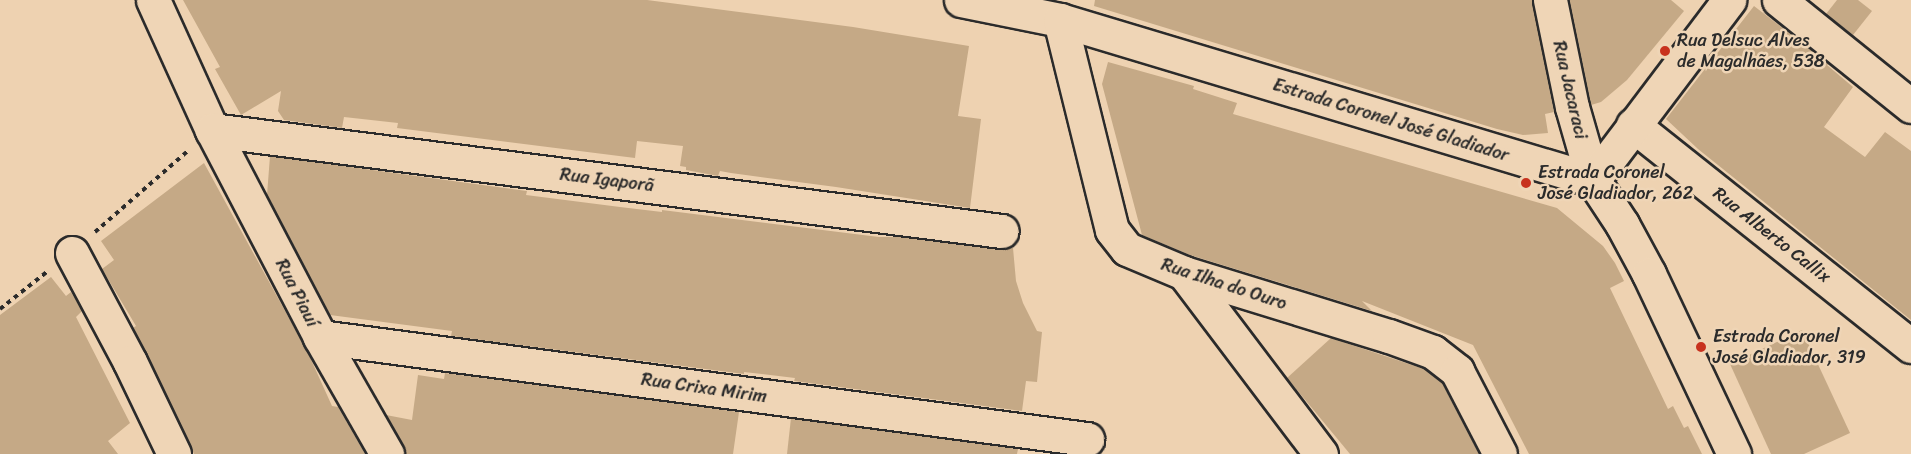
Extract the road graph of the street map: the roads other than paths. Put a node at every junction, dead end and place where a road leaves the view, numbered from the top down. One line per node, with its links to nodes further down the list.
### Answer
1 (153, 0): 9 (street, Rua Piauí)
2 (961, 0): 6 (street, Estrada Coronel José Gladiador)
3 (1550, 0): 10 (street, Rua Jacaraci)
4 (1729, 0): 8 (street)
5 (1779, 0): 7 (street)
6 (1060, 20): 10 (street, Estrada Coronel José Gladiador); 13 (street, Rua Ilha do Ouro)
7 (1911, 106)
8 (1633, 125): 10 (street); 15 (street, Rua Alberto Callix)
9 (212, 130): 11 (street, Rua Igaporã); 14 (street, Rua Piauí)
10 (1593, 180): 21 (street)
11 (1002, 231)
12 (72, 253): 17 (street)
13 (1184, 273): 19 (street); 20 (street, Rua Ilha do Ouro)
14 (320, 338): 16 (street, Rua Crixa Mirim); 18 (street, Rua Piauí)
15 (1911, 346)
16 (1087, 439)
17 (174, 454)
18 (387, 454)
19 (1321, 454)
20 (1500, 454)
21 (1734, 454)

